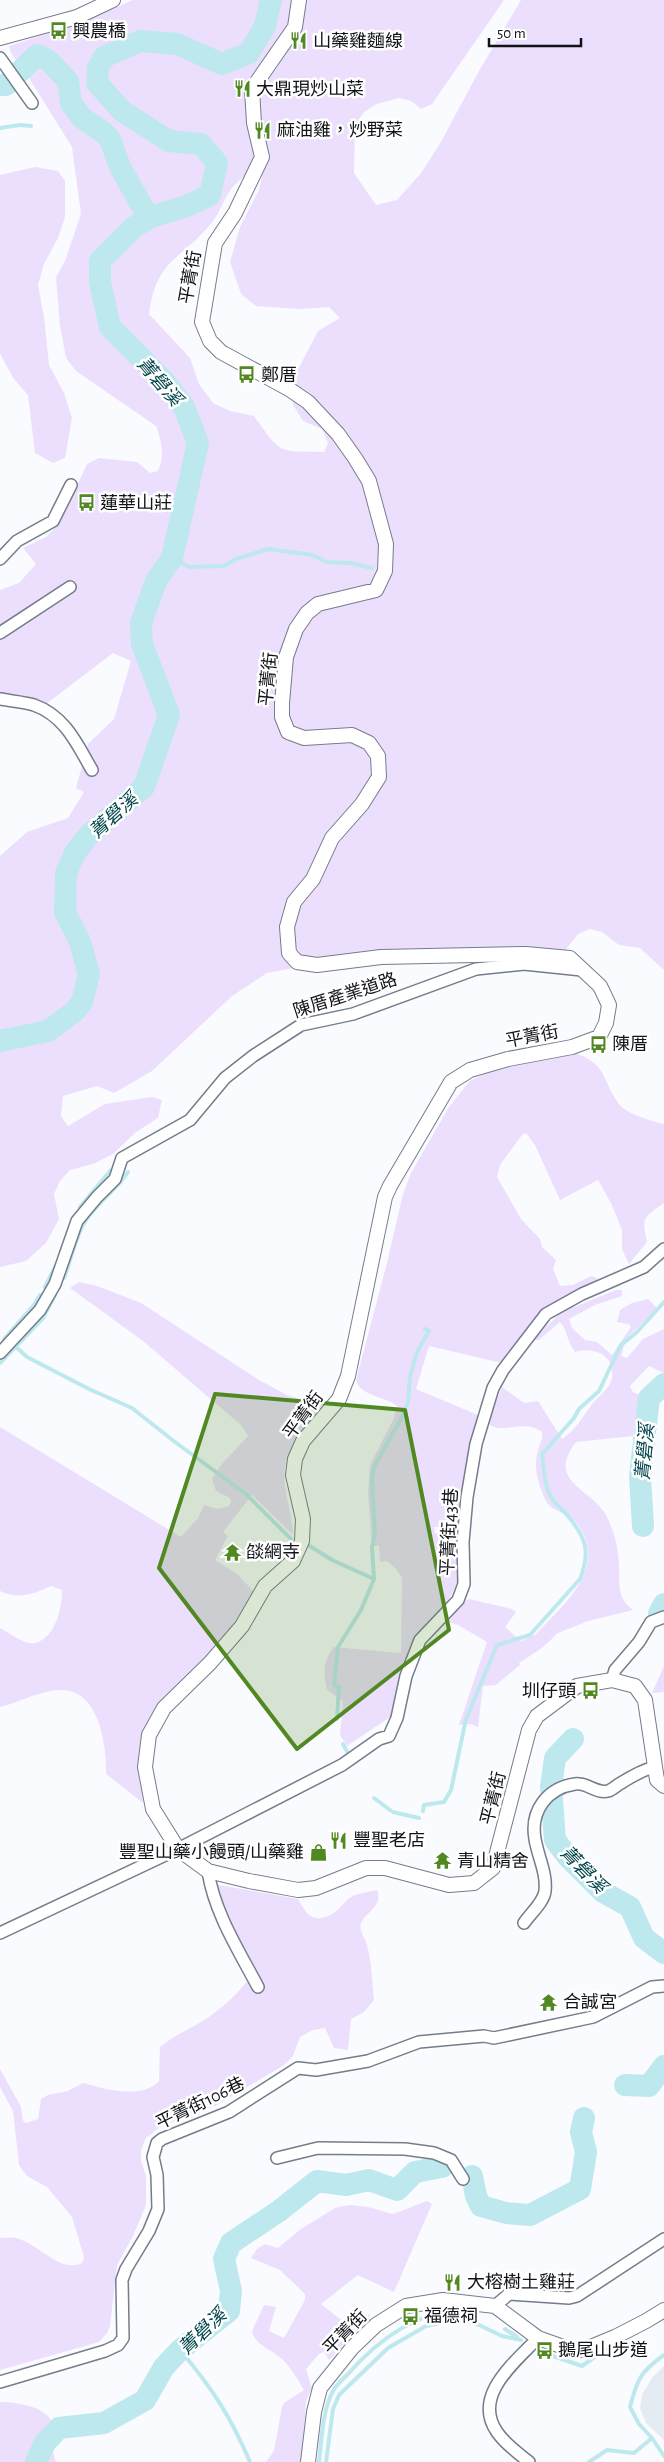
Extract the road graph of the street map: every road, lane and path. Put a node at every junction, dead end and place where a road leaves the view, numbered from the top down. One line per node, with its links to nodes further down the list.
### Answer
1 (113, 0): 3 (street)
2 (299, 0): 12 (street, 平菁街)
3 (0, 38)
4 (0, 58): 5 (street)
5 (32, 103)
6 (71, 486): 7 (street)
7 (0, 559)
8 (70, 587): 9 (street)
9 (0, 633)
10 (0, 699): 11 (street)
11 (92, 770)
12 (582, 970): 14 (street, 陳厝產業道路); 19 (street, 平菁街)
13 (664, 1249): 19 (street, 平菁街43巷)
14 (0, 1353)
15 (664, 1617): 16 (street)
16 (612, 1680): 17 (street, 平菁街); 20 (street, 平菁街)
17 (655, 1767): 18 (street, 平菁街); 21 (street)
18 (664, 1786)
19 (178, 1850): 20 (street, 平菁街); 22 (street, 平菁街43巷)
20 (208, 1871): 24 (street)
21 (524, 1923)
22 (0, 1933)
23 (664, 1986): 31 (street, 平菁街106巷)
24 (258, 1987)
25 (277, 2158): 26 (street)
26 (463, 2179)
27 (664, 2239): 28 (street)
28 (495, 2306): 30 (street); 32 (street, 平菁街)
29 (664, 2310): 30 (street)
30 (538, 2338): 33 (street)
31 (0, 2382)
32 (308, 2462)
33 (529, 2462)

